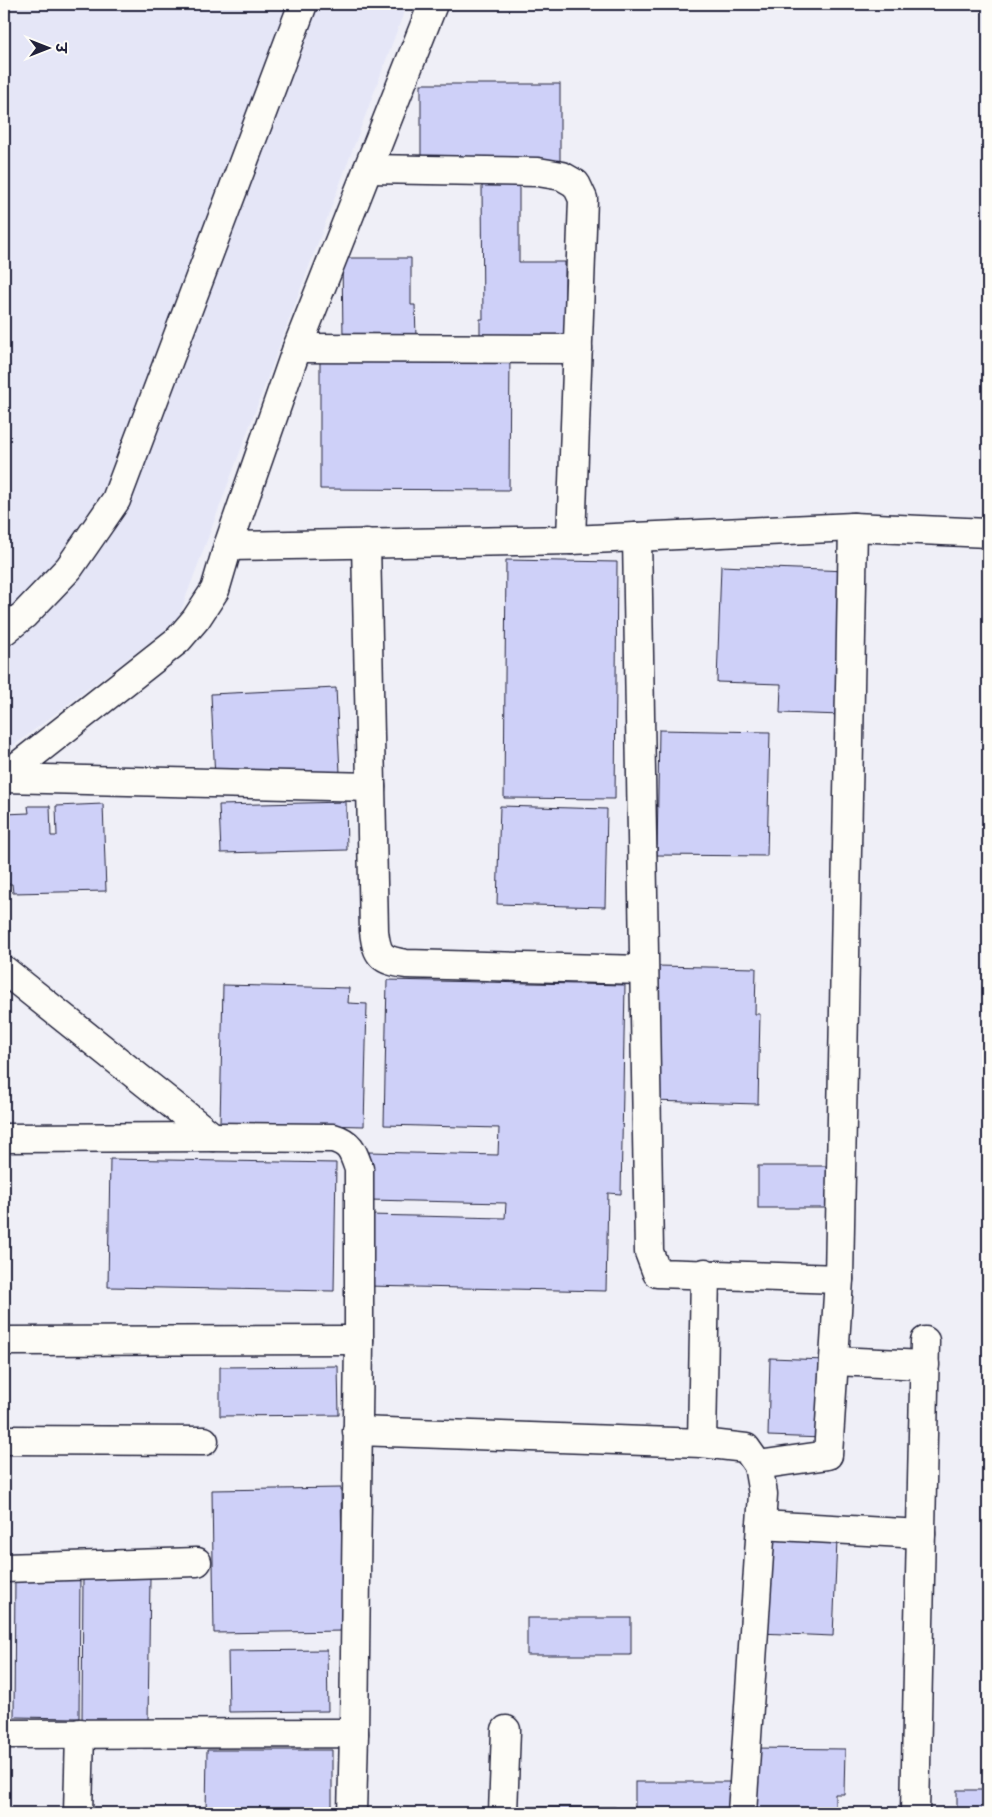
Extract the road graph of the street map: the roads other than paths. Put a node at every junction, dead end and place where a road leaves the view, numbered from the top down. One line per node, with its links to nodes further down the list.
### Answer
1 (303, 4): 12 (street)
2 (433, 4): 3 (street)
3 (368, 169): 4 (street); 5 (street)
4 (297, 348): 5 (street); 11 (street)
5 (578, 349): 9 (street)
6 (852, 528): 7 (street); 8 (street); 20 (street)
7 (988, 533)
8 (637, 537): 9 (street); 16 (street)
9 (571, 540): 10 (street)
10 (366, 543): 11 (street); 14 (street)
11 (228, 546): 13 (street)
12 (4, 631)
13 (4, 777): 14 (street)
14 (372, 787): 16 (street)
15 (4, 970): 17 (street)
16 (644, 970): 19 (street)
17 (213, 1137): 18 (street); 21 (street)
18 (4, 1138)
19 (705, 1273): 20 (street); 27 (street)
20 (839, 1279): 23 (street)
21 (359, 1340): 22 (street); 24 (street)
22 (4, 1341)
23 (834, 1360): 28 (street); 30 (street)
24 (356, 1431): 27 (street); 34 (street)
25 (4, 1440): 26 (street)
26 (204, 1441)
27 (702, 1443): 28 (street)
28 (758, 1465): 29 (street)
29 (761, 1526): 30 (street); 40 (street)
30 (921, 1534): 41 (street)
31 (197, 1562): 32 (street)
32 (4, 1568)
33 (506, 1730): 39 (street)
34 (354, 1732): 35 (street); 38 (street)
35 (80, 1733): 36 (street); 37 (street)
36 (4, 1734)
37 (78, 1813)
38 (352, 1813)
39 (503, 1813)
40 (742, 1813)
41 (915, 1813)

